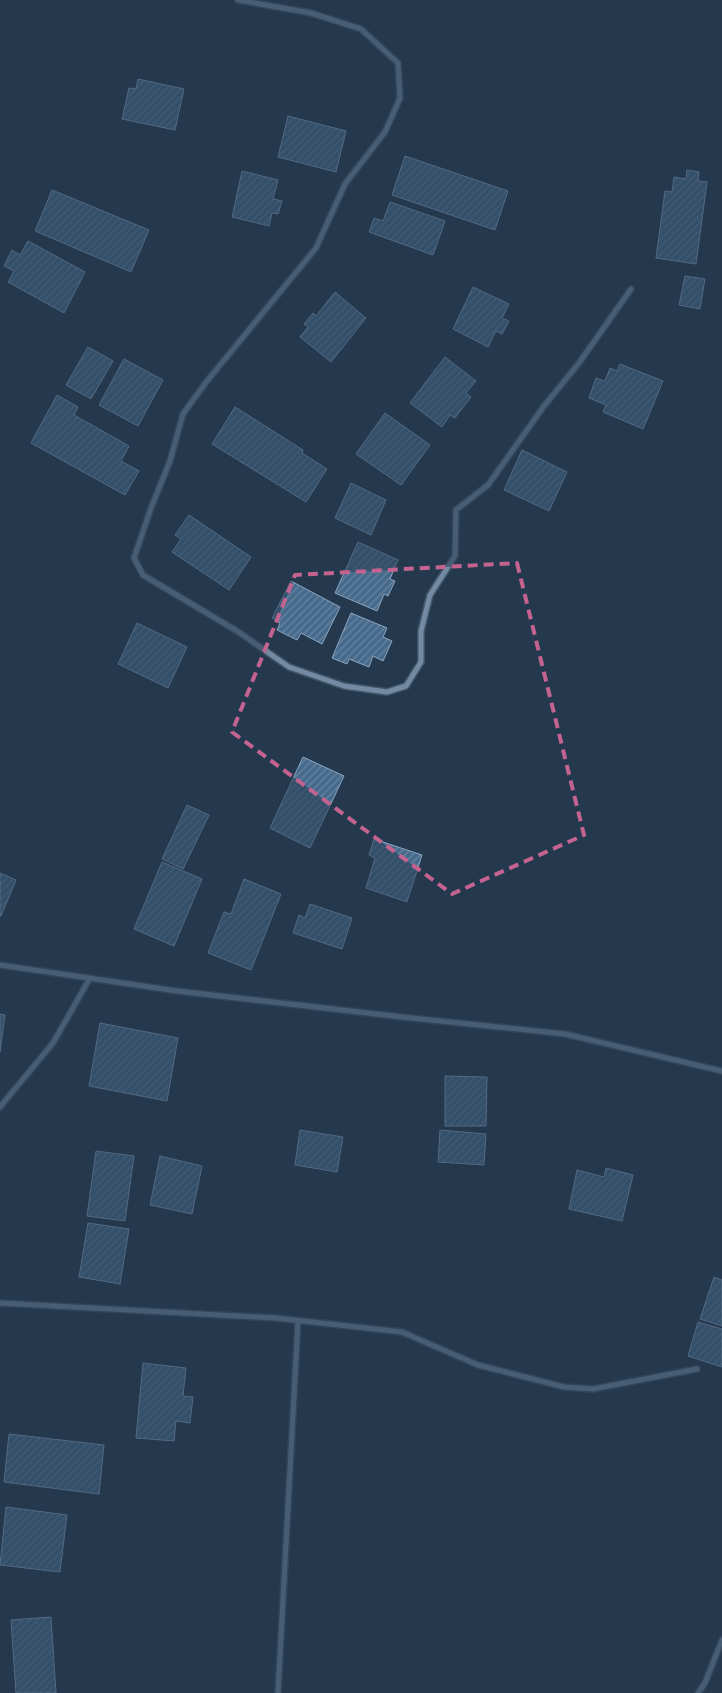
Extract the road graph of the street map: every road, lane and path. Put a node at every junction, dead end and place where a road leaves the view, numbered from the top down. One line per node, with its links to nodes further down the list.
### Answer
1 (238, 0): 2 (street)
2 (631, 289)
3 (0, 965): 4 (street)
4 (90, 978): 5 (street); 6 (street)
5 (722, 1071)
6 (0, 1107)
7 (0, 1303): 8 (street)
8 (298, 1321): 9 (street); 11 (street)
9 (697, 1369)
10 (722, 1640): 12 (street)
11 (278, 1693)
12 (698, 1693)

